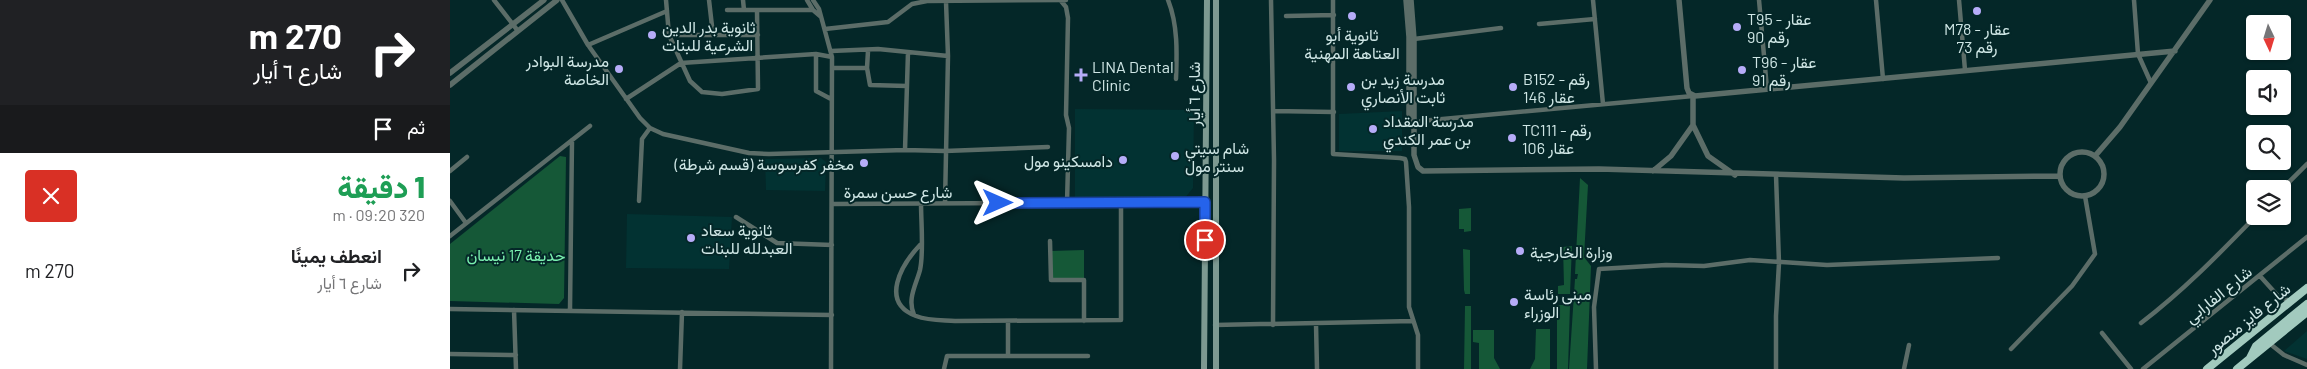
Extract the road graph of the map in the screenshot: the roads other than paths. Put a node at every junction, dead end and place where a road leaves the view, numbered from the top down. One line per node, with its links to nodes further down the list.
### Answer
1 (494, 0): 39 (street)
2 (544, 0): 39 (street)
3 (557, 0): 43 (street)
4 (562, 0): 48 (street)
5 (666, 0): 34 (street)
6 (709, 0): 45 (street)
7 (743, 0): 31 (street)
8 (807, 0): 33 (street)
9 (814, 0): 36 (street)
10 (927, 0): 28 (street); 29 (street)
11 (1015, 0): 27 (street); 29 (street)
12 (1066, 0): 27 (street)
13 (1168, 0): 62 (street)
14 (1207, 0): 96 (main road, شارع ٦ أيار)
15 (1216, 0): 129 (main road, شارع ٦ أيار)
16 (1271, 0): 72 (street)
17 (1333, 0): 35 (street)
18 (1406, 0): 75 (street)
19 (1410, 0): 47 (street)
20 (1593, 0): 38 (street)
21 (1679, 0): 68 (street)
22 (1759, 0): 67 (street)
23 (1876, 0): 63 (street)
24 (1959, 0): 60 (street)
25 (2134, 0): 54 (street)
26 (2210, 0): 50 (street)
27 (1060, 1): 98 (street)
28 (911, 2): 42 (street)
29 (946, 2): 55 (street)
30 (727, 10): 31 (street)
31 (744, 10): 32 (street)
32 (757, 10): 33 (street); 46 (street)
33 (813, 10): 36 (street)
34 (667, 11): 44 (street); 48 (street)
35 (1334, 15): 37 (street); 73 (street)
36 (820, 16): 42 (street)
37 (1286, 16)
38 (1595, 19): 40 (street); 71 (street)
39 (513, 24): 43 (street); 61 (street)
40 (1539, 24)
41 (1501, 28): 47 (street)
42 (825, 29): 53 (street)
43 (518, 31): 65 (street)
44 (669, 35): 45 (street); 57 (street)
45 (713, 35): 46 (street)
46 (758, 35): 56 (street)
47 (1414, 40): 75 (street)
48 (588, 45): 70 (street)
49 (868, 51): 51 (street); 53 (street); 59 (street)
50 (2175, 51): 54 (street); 64 (street)
51 (908, 52): 55 (street); 66 (street)
52 (816, 54): 53 (street); 56 (street); 69 (street)
53 (832, 54): 58 (street)
54 (2138, 54): 60 (street); 64 (street)
55 (948, 56): 83 (street)
56 (758, 59): 57 (street); 57 (street)
57 (681, 63): 70 (street)
58 (833, 68): 59 (street); 69 (street)
59 (867, 68): 66 (street)
60 (1965, 70): 63 (street)
61 (450, 73)
62 (1176, 79)
63 (1883, 79): 67 (street)
64 (2151, 84): 84 (street)
65 (450, 85)
66 (906, 86): 81 (street)
67 (1767, 89): 68 (street)
68 (1693, 96): 71 (street); 76 (street)
69 (831, 99): 82 (street)
70 (626, 100): 78 (street)
71 (1603, 104): 74 (street)
72 (1273, 111): 73 (street); 127 (street)
73 (1334, 112): 125 (street)
74 (1421, 121)
75 (1412, 122): 87 (street)
76 (1693, 125): 87 (street); 89 (street)
77 (590, 126): 79 (street)
78 (650, 128): 82 (street); 95 (street)
79 (572, 140): 103 (street); 118 (street)
80 (1048, 146): 83 (street)
81 (905, 150): 82 (street); 83 (street)
82 (832, 151): 99 (street)
83 (944, 151): 97 (street)
84 (2095, 156): 91 (street); 93 (street)
85 (467, 157): 88 (street)
86 (2307, 164): 92 (street)
87 (1653, 170): 89 (street)
88 (450, 171)
89 (1735, 175): 90 (street)
90 (1776, 175): 91 (street); 111 (street)
91 (2060, 176): 93 (street)
92 (2291, 180)
93 (2085, 196): 133 (street)
94 (450, 201): 103 (street)
95 (639, 201)
96 (1205, 202): 101 (street, شارع حسن سمرة); 144 (main road, شارع ٦ أيار)
97 (944, 203): 98 (street, شارع حسن سمرة); 100 (street, شارع حسن سمرة)
98 (1067, 203): 101 (street, شارع حسن سمرة)
99 (832, 204): 100 (street, شارع حسن سمرة); 108 (street)
100 (921, 204): 109 (street)
101 (1121, 204): 124 (street)
102 (736, 217): 108 (street)
103 (466, 223): 105 (street)
104 (2247, 225): 126 (street)
105 (450, 236)
106 (2307, 237): 112 (street, شارع الفارابي)
107 (1050, 241): 124 (street)
108 (832, 245): 121 (street)
109 (920, 246): 122 (street); 122 (street)
110 (1998, 258): 111 (street)
111 (1779, 263): 148 (street); 149 (street)
112 (2260, 276): 114 (street); 152 (street, شارع الفارابي)
113 (2307, 288): 114 (highway, شارع فايز منصور)
114 (2290, 301): 153 (highway, شارع فايز منصور)
115 (2307, 304): 138 (highway)
116 (450, 309): 117 (street)
117 (514, 310): 118 (street); 135 (street)
118 (570, 310): 119 (street)
119 (682, 312): 121 (street); 141 (street)
120 (2307, 312): 131 (highway, شارع فايز منصور)
121 (832, 315): 142 (street)
122 (915, 316): 123 (street)
123 (1008, 321): 124 (street); 136 (street)
124 (1084, 321)
125 (1414, 321): 128 (street); 147 (street)
126 (2141, 323)
127 (1273, 324): 128 (street); 129 (street)
128 (1316, 324): 146 (street)
129 (1215, 325): 145 (main road, شارع ٦ أيار)
130 (2102, 332): 151 (street)
131 (2269, 343): 138 (highway, شارع فايز منصور); 139 (street)
132 (1909, 345): 150 (street)
133 (2011, 349)
134 (450, 354): 135 (street)
135 (516, 355): 140 (street)
136 (1008, 355): 137 (street); 143 (street)
137 (1088, 356)
138 (2250, 358): 154 (highway, شارع فايز منصور)
139 (2307, 365)
140 (516, 369)
141 (680, 369)
142 (832, 369)
143 (944, 369)
144 (1204, 369)
145 (1216, 369)
146 (1317, 369)
147 (1418, 369)
148 (1596, 369)
149 (1776, 369)
150 (1904, 369)
151 (2131, 369)
152 (2143, 369)
153 (2207, 369)
154 (2236, 369)

